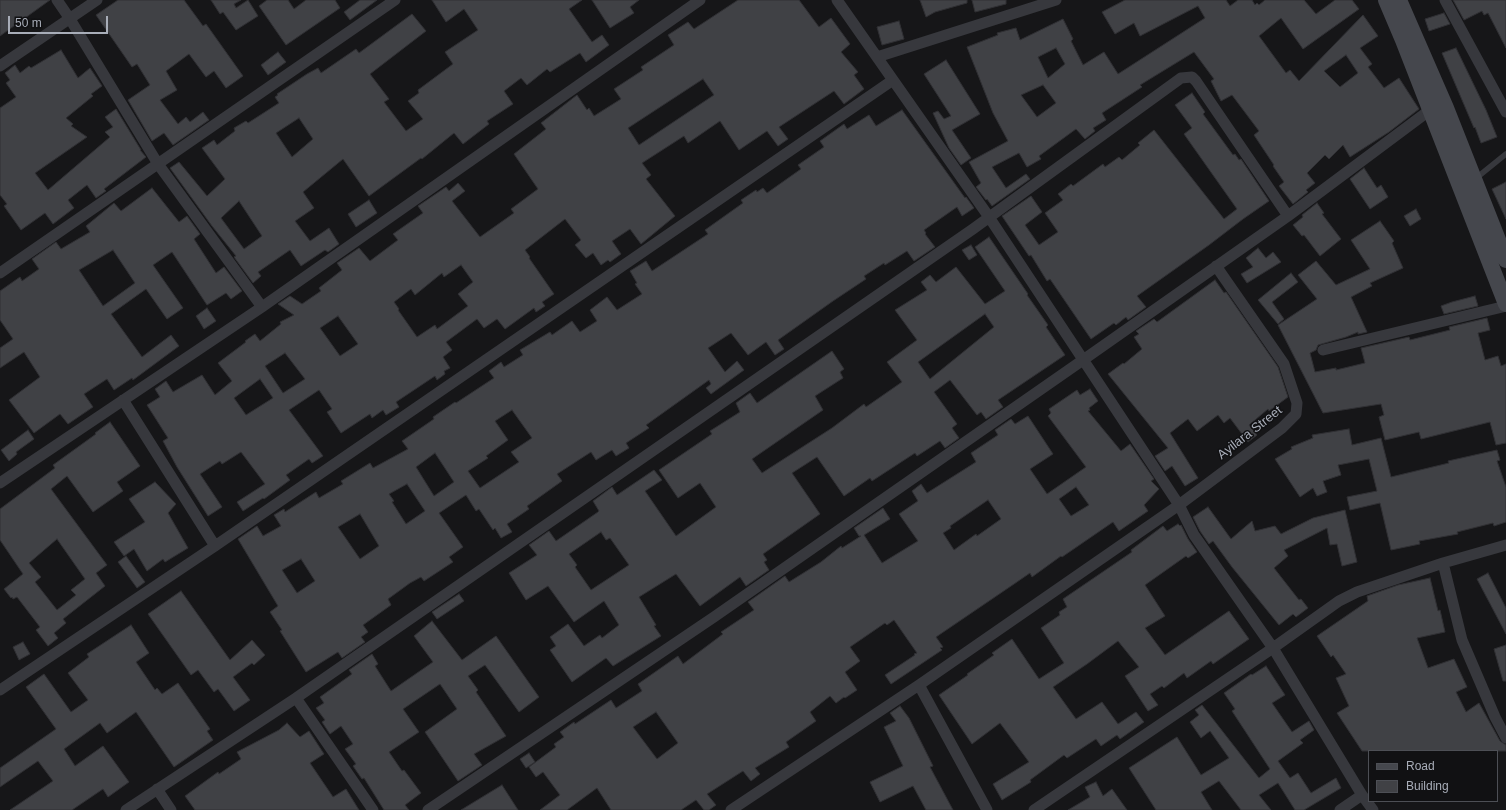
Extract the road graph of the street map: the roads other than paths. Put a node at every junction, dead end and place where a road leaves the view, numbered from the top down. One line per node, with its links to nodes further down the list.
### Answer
1 (57, 0): 10 (street)
2 (97, 0): 10 (street)
3 (395, 0): 17 (street)
4 (700, 0): 25 (street)
5 (837, 0): 11 (street)
6 (1056, 0): 11 (street)
7 (1386, 0): 14 (main road)
8 (1400, 0): 18 (main road)
9 (1445, 0): 15 (street)
10 (70, 19): 12 (street); 17 (street)
11 (877, 57): 13 (street)
12 (0, 66)
13 (893, 80): 20 (street); 32 (street)
14 (1430, 110): 19 (street); 24 (main road)
15 (1506, 112)
16 (1506, 154): 18 (lane)
17 (158, 164): 23 (street); 25 (street)
18 (1474, 180): 21 (main road)
19 (1288, 216): 20 (street); 22 (street)
20 (989, 217): 27 (street); 37 (street)
21 (1506, 260)
22 (1216, 266): 27 (street); 30 (street, Ayilara Street)
23 (0, 273)
24 (1506, 305): 26 (street)
25 (262, 307): 28 (street)
26 (1322, 350)
27 (1083, 360): 30 (street); 44 (street)
28 (123, 400): 29 (street); 32 (street)
29 (0, 483)
30 (1179, 505): 34 (street); 35 (street, Ayilara Street)
31 (1506, 545): 33 (street)
32 (215, 546): 36 (street)
33 (1443, 563): 34 (street); 38 (street)
34 (1273, 648): 40 (street); 47 (street)
35 (919, 685): 45 (street, Ayilara Street); 46 (street)
36 (0, 690)
37 (296, 698): 39 (street); 43 (street)
38 (1506, 738)
39 (156, 789): 41 (street); 42 (street)
40 (1362, 795): 48 (street); 49 (street)
41 (126, 810)
42 (171, 810)
43 (373, 810)
44 (428, 810)
45 (731, 810)
46 (987, 810)
47 (1034, 810)
48 (1340, 810)
49 (1373, 810)

